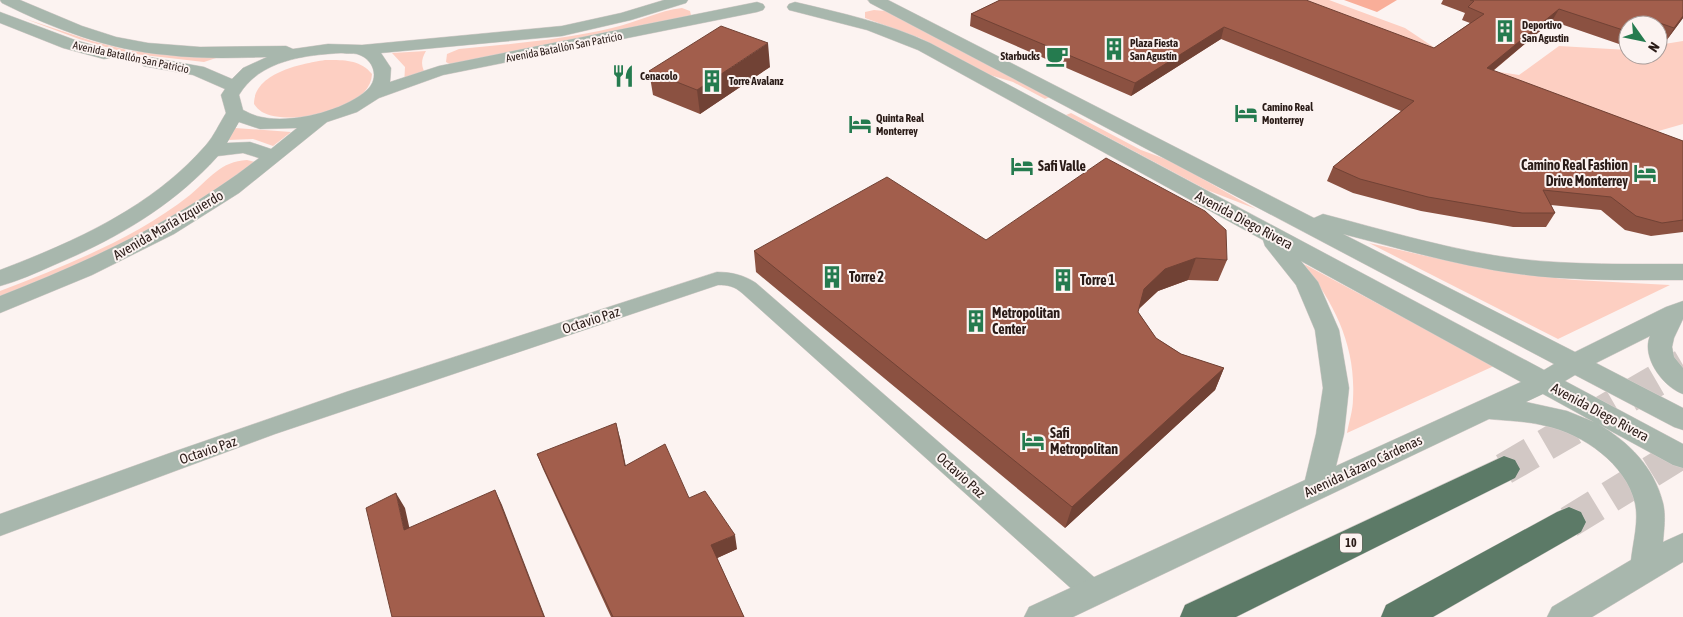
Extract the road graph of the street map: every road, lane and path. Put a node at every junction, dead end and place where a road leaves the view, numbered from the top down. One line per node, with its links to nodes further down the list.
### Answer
1 (8, 0): 13 (street, Avenida Batallón San Patricio)
2 (681, 0): 9 (street); 10 (street, Avenida Batallón San Patricio)
3 (736, 0): 6 (street)
4 (818, 0): 7 (street)
5 (876, 0): 22 (street, Avenida Diego Rivera)
6 (757, 7): 7 (street, Avenida Diego Rivera); 9 (street, Avenida Batallón San Patricio)
7 (784, 8): 23 (street, Avenida Diego Rivera)
8 (0, 17): 14 (street, Avenida Batallón San Patricio)
9 (698, 20): 15 (street, Avenida Batallón San Patricio)
10 (443, 43): 11 (street, Avenida Batallón San Patricio); 15 (street)
11 (361, 50): 12 (street, Avenida Batallón San Patricio); 17 (street)
12 (303, 51): 13 (street, Avenida Batallón San Patricio); 16 (street)
13 (230, 52): 14 (street)
14 (198, 71): 16 (street, Avenida Batallón San Patricio)
15 (440, 71): 17 (street, Avenida Batallón San Patricio)
16 (234, 86): 18 (street)
17 (374, 94): 19 (street, Avenida Batallón San Patricio)
18 (235, 113): 19 (street); 20 (street, Avenida María Izquierdo)
19 (320, 119): 21 (street, Avenida María Izquierdo)
20 (211, 151): 21 (street); 25 (street, Avenida María Izquierdo)
21 (272, 157): 26 (street, Avenida María Izquierdo)
22 (1273, 206): 24 (street); 28 (street, Avenida Diego Rivera)
23 (1266, 232): 29 (street, Avenida Diego Rivera); 37 (street)
24 (1683, 272)
25 (0, 278)
26 (0, 305)
27 (1679, 311): 28 (street, Avenida Lázaro Cárdenas); 30 (street)
28 (1574, 363): 29 (street, Avenida Lázaro Cárdenas); 33 (street, Avenida Diego Rivera)
29 (1544, 382): 31 (street, Avenida Lázaro Cárdenas); 32 (street, Avenida Diego Rivera)
30 (1683, 384)
31 (1484, 409): 37 (street, Avenida Lázaro Cárdenas); 41 (street)
32 (1608, 417): 34 (street, Avenida Diego Rivera); 36 (street)
33 (1683, 420)
34 (1683, 457)
35 (1504, 468): 44 (highway, 10)
36 (1683, 473)
37 (1316, 488): 42 (street, Avenida Lázaro Cárdenas)
38 (1569, 522): 45 (highway)
39 (0, 525): 42 (street, Octavio Paz)
40 (1683, 546): 41 (street)
41 (1646, 568): 46 (street)
42 (1092, 592): 43 (street, Avenida Lázaro Cárdenas)
43 (1040, 617)
44 (1198, 617)
45 (1399, 617)
46 (1563, 617)

